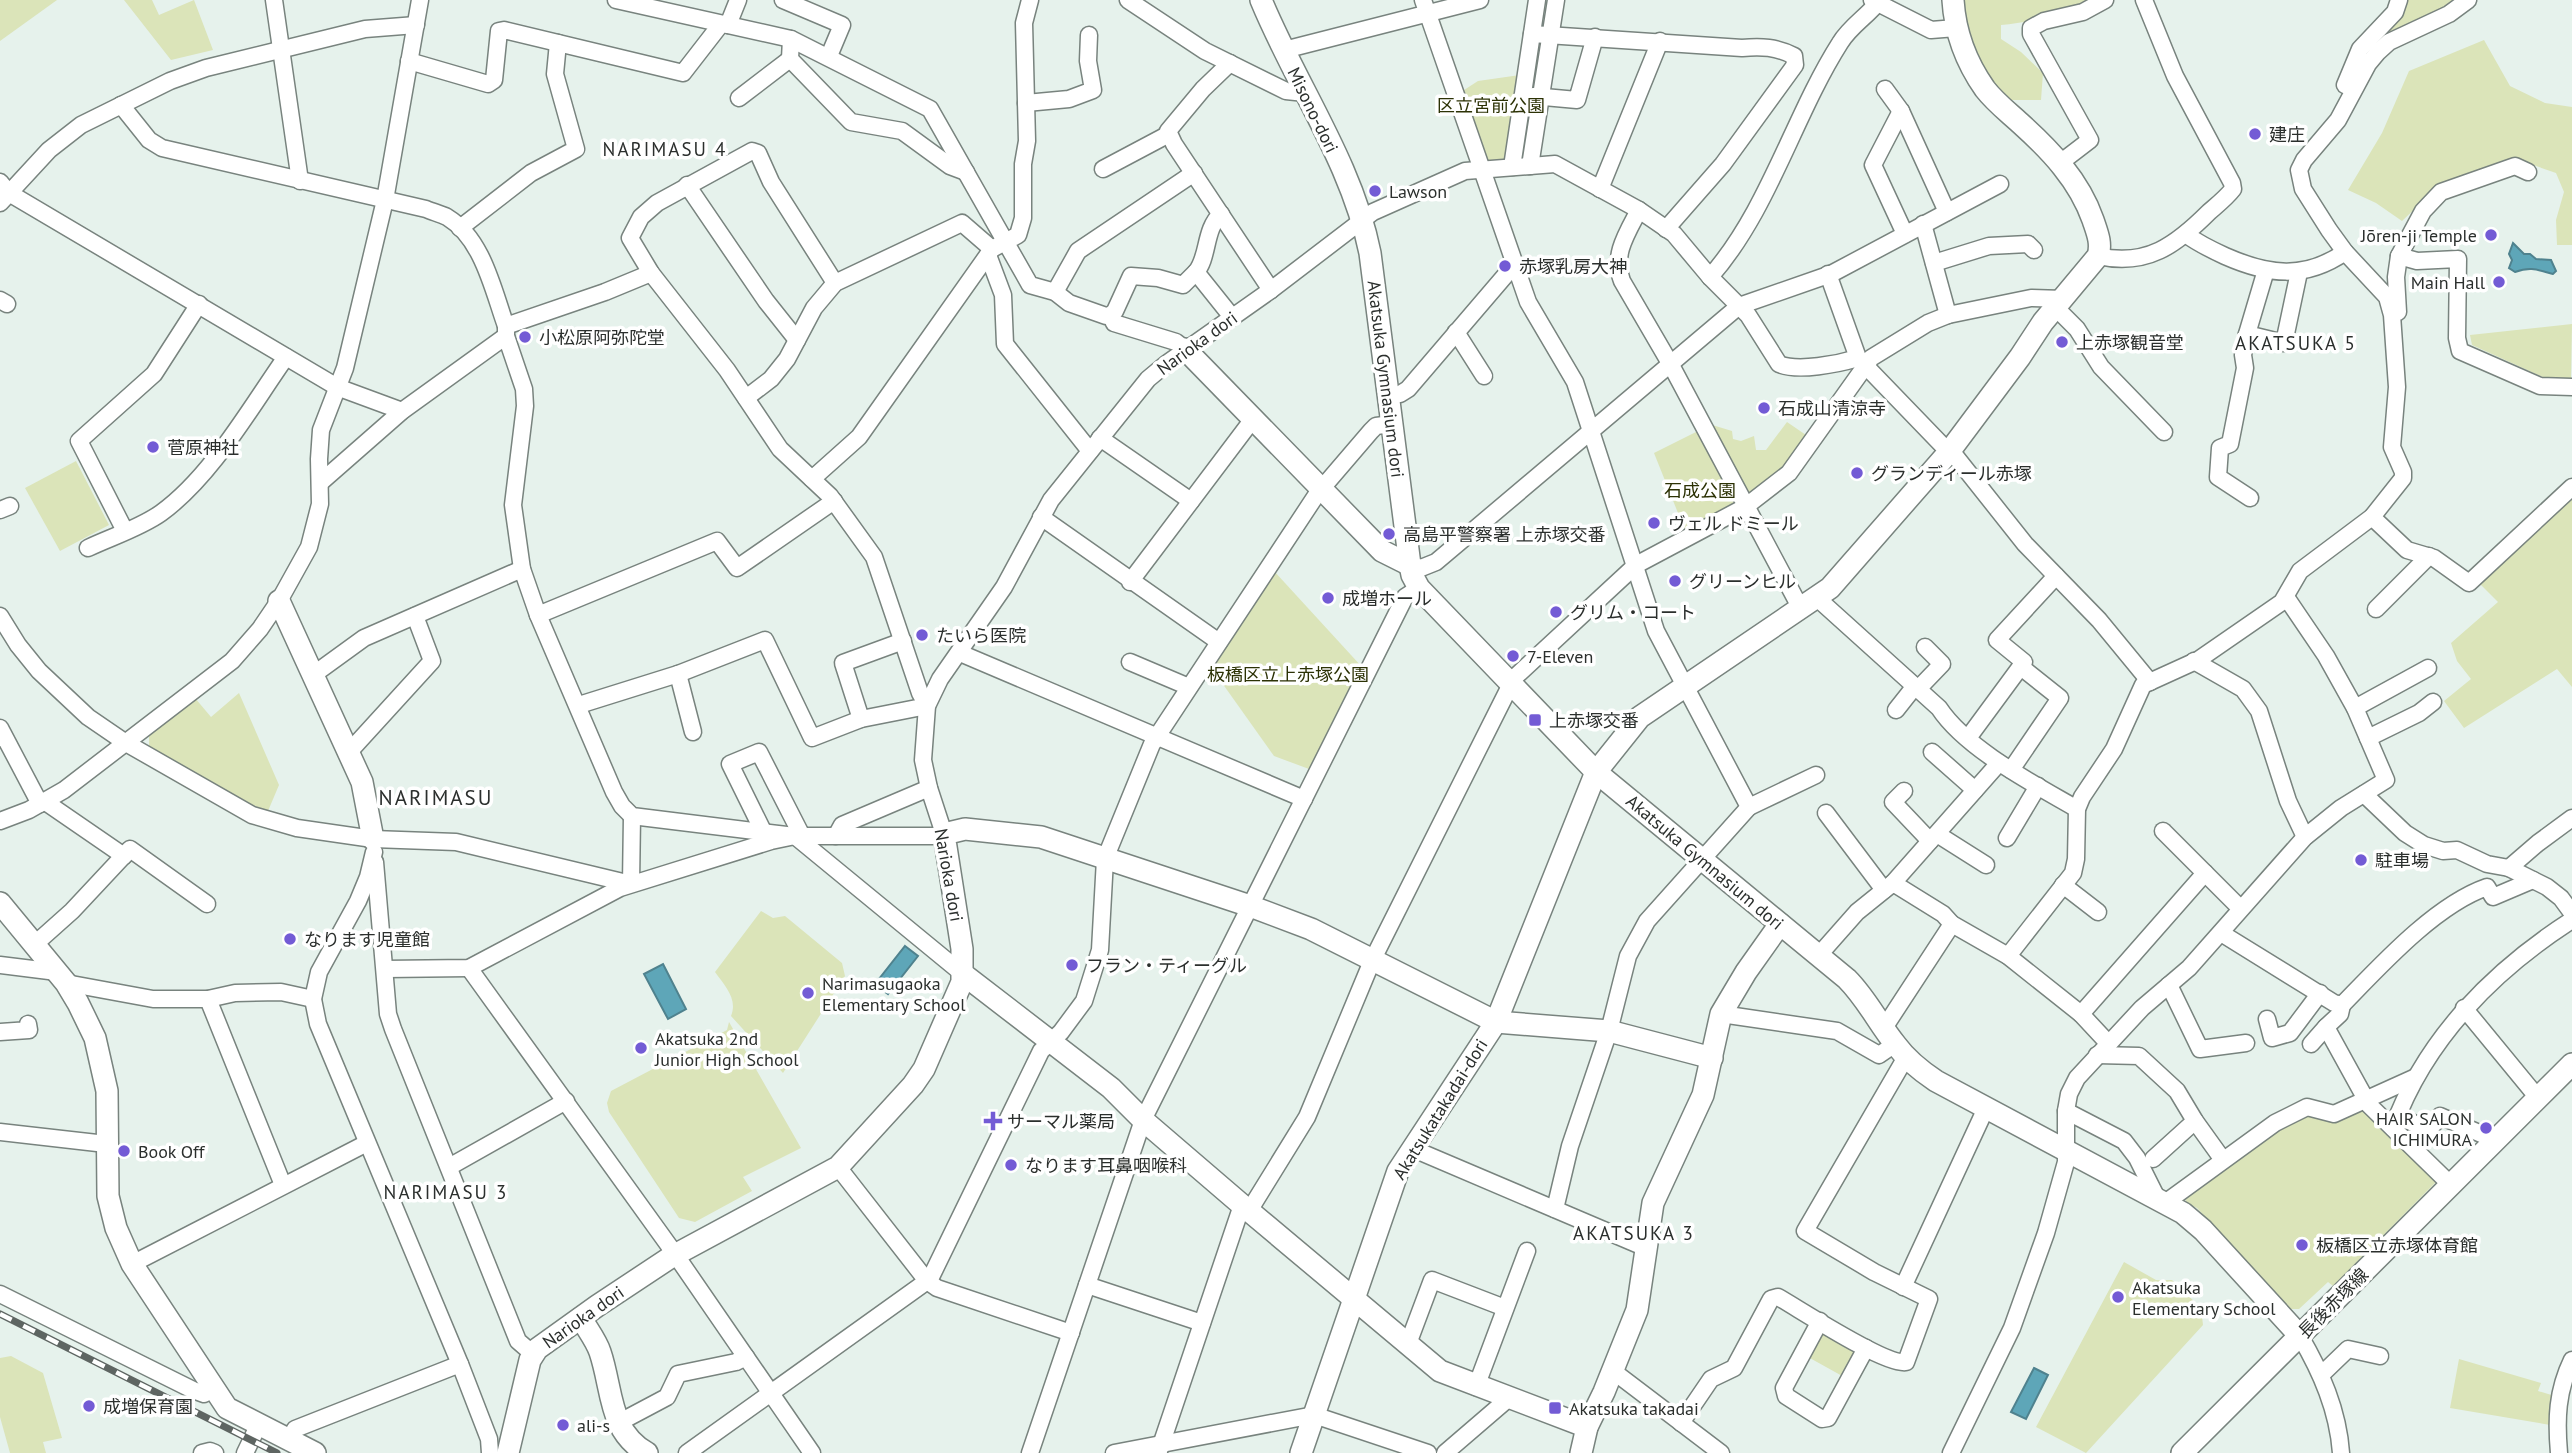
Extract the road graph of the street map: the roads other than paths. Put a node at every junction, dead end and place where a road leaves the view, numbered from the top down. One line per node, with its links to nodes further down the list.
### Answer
1 (274, 0): 29 (street)
2 (420, 0): 19 (street)
3 (616, 0): 20 (street)
4 (738, 0): 20 (street)
5 (783, 0): 31 (street)
6 (1030, 0): 40 (street)
7 (1128, 0): 34 (street)
8 (1261, 0): 30 (street, Misono-dori)
9 (1480, 0): 18 (street)
10 (1537, 0): 22 (street)
11 (1556, 0): 24 (street)
12 (1953, 0): 21 (street)
13 (2105, 0): 45 (street)
14 (2144, 0): 67 (street)
15 (2399, 0): 42 (street)
16 (2468, 0): 42 (street)
17 (1877, 1): 21 (street); 80 (street)
18 (1425, 6): 30 (street); 48 (street)
19 (416, 25): 29 (street); 33 (street)
20 (724, 25): 26 (street); 28 (street)
21 (1956, 28): 45 (street)
22 (1532, 34): 24 (street); 37 (street)
23 (1089, 35): 40 (street)
24 (1550, 35): 25 (street); 38 (street)
25 (1595, 37): 27 (street); 38 (street)
26 (791, 39): 31 (street); 32 (street)
27 (1660, 41): 56 (street); 65 (street)
28 (558, 43): 33 (street); 64 (street)
29 (280, 50): 41 (street); 53 (street)
30 (1284, 50): 36 (street, Misono-dori)
31 (829, 56): 50 (street)
32 (790, 59): 39 (street); 50 (street)
33 (409, 61): 58 (street)
34 (1230, 63): 36 (street); 44 (street)
35 (1885, 89): 43 (street)
36 (1305, 93): 62 (street, Misono-dori)
37 (1522, 94): 38 (street); 47 (street)
38 (1541, 96): 46 (street)
39 (738, 98)
40 (1026, 103): 68 (street)
41 (121, 105): 53 (street); 57 (street)
42 (2344, 105): 70 (street)
43 (1901, 111): 60 (street); 66 (street)
44 (1170, 134): 49 (street); 52 (street)
45 (2060, 163): 71 (street)
46 (1531, 166): 47 (street, Narioka dori); 56 (street, Narioka dori)
47 (1511, 167): 48 (street, Narioka dori)
48 (1481, 168): 62 (street, Narioka dori); 74 (street)
49 (1103, 169)
50 (967, 172): 68 (street)
51 (2528, 172): 72 (street)
52 (1194, 173): 61 (street); 83 (street)
53 (300, 181): 58 (street)
54 (2000, 184): 60 (street)
55 (687, 185): 78 (street); 81 (street); 93 (street)
56 (1600, 188): 59 (street, Narioka dori)
57 (3, 192): 84 (street)
58 (385, 200): 64 (street); 100 (street)
59 (1639, 210): 65 (street, Narioka dori); 98 (street)
60 (1947, 212): 63 (street)
61 (1221, 214): 76 (street); 82 (street)
62 (1363, 220): 82 (street, Narioka dori); 102 (street, Akatsuka Gymnasium dori)
63 (1923, 224): 66 (street); 73 (street)
64 (460, 228): 90 (street)
65 (1666, 229): 80 (street, Narioka dori)
66 (1905, 234): 79 (street)
67 (2187, 235): 71 (street); 75 (street)
68 (994, 248): 81 (street); 83 (street); 110 (street); 112 (street)
69 (2034, 250): 73 (street)
70 (2345, 252): 77 (street); 94 (street)
71 (2098, 256): 85 (street, Akatsukatakadai-dori)
72 (2399, 256): 94 (street); 101 (street)
73 (1934, 263): 88 (street)
74 (1515, 264): 91 (street); 107 (street)
75 (2266, 270): 77 (street); 92 (street)
76 (1196, 272): 87 (street); 89 (street)
77 (2299, 272): 92 (street)
78 (651, 273): 90 (street); 103 (street)
79 (1828, 274): 86 (street); 97 (street)
80 (1710, 276): 86 (street, Narioka dori)
81 (835, 283): 93 (street)
82 (1271, 289): 89 (street, Narioka dori)
83 (1055, 292): 87 (street)
84 (199, 304): 96 (street); 122 (street)
85 (2060, 304): 88 (street); 108 (street); 111 (street, Akatsukatakadai-dori)
86 (1739, 306): 97 (street, Narioka dori); 98 (street)
87 (1111, 315): 95 (street)
88 (1948, 316): 97 (street)
89 (1233, 317): 95 (street, Narioka dori)
90 (506, 331): 104 (street); 127 (street)
91 (1457, 332): 99 (street); 102 (street)
92 (2248, 334): 116 (street)
93 (797, 340): 103 (street)
94 (2395, 345): 121 (street)
95 (1185, 349): 105 (street); 109 (street, Narioka dori)
96 (286, 357): 100 (street); 122 (street)
97 (1861, 362): 111 (street); 119 (street)
98 (1671, 365): 107 (street); 119 (street)
99 (1484, 376)
100 (337, 387): 104 (street); 113 (street)
101 (2572, 387)
102 (1388, 395): 106 (street, Akatsuka Gymnasium dori)
103 (746, 398): 112 (street)
104 (402, 411): 113 (street)
105 (1253, 419): 115 (street); 118 (street)
106 (1392, 424): 115 (street); 125 (street, Akatsuka Gymnasium dori)
107 (1591, 432): 125 (street); 126 (street)
108 (2164, 432)
109 (1100, 438): 110 (street, Narioka dori); 118 (street)
110 (1090, 451): 120 (street, Narioka dori)
111 (1949, 452): 128 (street); 133 (street, Akatsukatakadai-dori)
112 (812, 479): 117 (street)
113 (321, 482): 132 (street)
114 (2572, 487): 124 (street)
115 (1321, 489): 125 (street); 139 (street)
116 (2250, 498)
117 (834, 501): 136 (street); 138 (street)
118 (1191, 501): 129 (street)
119 (1745, 507): 126 (street); 133 (street)
120 (1041, 517): 129 (street); 141 (street, Narioka dori)
121 (2372, 517): 124 (street); 131 (street)
122 (125, 531): 123 (street)
123 (88, 548)
124 (2429, 556): 134 (street)
125 (1410, 565): 130 (street, Akatsuka Gymnasium dori)
126 (1636, 565): 149 (street); 150 (street)
127 (522, 569): 135 (street); 136 (street)
128 (2056, 576): 144 (street); 148 (street)
129 (1130, 582): 139 (street)
130 (1419, 588): 149 (street, Akatsuka Gymnasium dori); 175 (street)
131 (2286, 597): 142 (street); 156 (street)
132 (279, 601): 147 (street); 164 (street)
133 (1809, 603): 150 (street, Akatsukatakadai-dori); 152 (street)
134 (2376, 609)
135 (415, 615): 147 (street); 165 (street)
136 (538, 615): 154 (street)
137 (0, 616): 164 (street)
138 (903, 641): 155 (street); 158 (street)
139 (1219, 642): 151 (street)
140 (1925, 647): 152 (street)
141 (960, 653): 155 (street, Narioka dori); 161 (street)
142 (2194, 661): 148 (street); 189 (street)
143 (1130, 662): 151 (street)
144 (2021, 667): 162 (street); 167 (street)
145 (2428, 668): 156 (street)
146 (678, 674): 154 (street); 158 (street); 160 (street)
147 (313, 675): 165 (street)
148 (2150, 682): 178 (street)
149 (1509, 683): 168 (street, Akatsuka Gymnasium dori); 215 (street)
150 (1687, 686): 168 (street, Akatsukatakadai-dori); 177 (street)
151 (1189, 687): 161 (street)
152 (1917, 688): 157 (street); 162 (street)
153 (2433, 702): 163 (street)
154 (579, 705): 180 (street)
155 (927, 706): 158 (street); 171 (street, Narioka dori)
156 (2356, 708): 163 (street)
157 (1896, 710)
158 (861, 719)
159 (0, 728): 176 (street)
160 (693, 732)
161 (1156, 737): 175 (street); 194 (street)
162 (1968, 738): 167 (street)
163 (2368, 738): 174 (street)
164 (126, 743): 176 (street); 191 (street)
165 (349, 752): 191 (street)
166 (1932, 752): 172 (street)
167 (2005, 767): 170 (street); 172 (street)
168 (1596, 772): 193 (street, Akatsuka Gymnasium dori); 230 (street, Akatsukatakadai-dori)
169 (1816, 775): 177 (street)
170 (2038, 786): 178 (street); 190 (street)
171 (929, 788): 185 (street, Narioka dori); 187 (street)
172 (1975, 790): 188 (street)
173 (1904, 791): 188 (street)
174 (2364, 794): 189 (street); 196 (street)
175 (1304, 799): 204 (street)
176 (42, 803): 182 (street); 192 (street)
177 (1749, 807): 193 (street)
178 (2077, 809): 200 (street)
179 (1826, 813): 201 (street)
180 (632, 816): 184 (street); 199 (street)
181 (2572, 818): 196 (street)
182 (0, 821)
183 (2163, 831): 197 (street)
184 (764, 833): 186 (street); 186 (street)
185 (944, 834): 187 (street); 194 (street); 219 (street, Narioka dori)
186 (798, 836): 187 (street); 199 (street); 219 (street)
187 (836, 836)
188 (1933, 837): 195 (street); 201 (street)
189 (2305, 837): 205 (street)
190 (2007, 838)
191 (374, 846): 199 (street); 217 (street); 224 (street)
192 (124, 856): 203 (street); 212 (street)
193 (1702, 858): 209 (street, Akatsuka Gymnasium dori); 233 (street)
194 (1105, 859): 204 (street); 235 (street)
195 (1986, 865)
196 (2509, 868): 198 (street)
197 (2205, 873): 205 (street); 228 (street)
198 (2533, 880): 207 (street); 225 (street)
199 (631, 884): 218 (street)
200 (2063, 885): 206 (street); 214 (street)
201 (1889, 887): 210 (street); 213 (street)
202 (0, 903): 212 (street)
203 (207, 904)
204 (1250, 906): 215 (street); 249 (street)
205 (2240, 908): 211 (street)
206 (2098, 912)
207 (2572, 913)
208 (2572, 920): 226 (street)
209 (1780, 924): 213 (street, Akatsuka Gymnasium dori); 227 (street)
210 (1952, 924): 214 (street); 237 (street)
211 (2221, 933): 221 (street); 222 (street)
212 (35, 944): 220 (street)
213 (1819, 955): 237 (street, Akatsuka Gymnasium dori)
214 (2008, 956): 228 (street)
215 (1372, 961): 230 (street); 265 (street)
216 (0, 965): 220 (street)
217 (385, 968): 218 (street); 260 (street)
218 (469, 968): 246 (street)
219 (963, 974): 235 (street); 261 (street, Narioka dori)
220 (61, 978): 223 (street); 255 (street)
221 (2169, 985): 236 (street); 238 (street)
222 (2320, 993): 225 (street); 229 (street)
223 (208, 999): 224 (street); 262 (street)
224 (313, 999): 254 (street)
225 (2342, 1005): 232 (street)
226 (2465, 1008): 243 (street); 244 (street)
227 (1721, 1014): 237 (street); 241 (street)
228 (2081, 1014): 236 (street)
229 (2267, 1018)
230 (1496, 1021): 233 (street); 256 (street, Akatsukatakadai-dori)
231 (28, 1024): 234 (street)
232 (2326, 1027): 239 (street); 245 (street)
233 (1609, 1031): 241 (street); 266 (street)
234 (0, 1032)
235 (1051, 1041): 249 (street); 271 (street)
236 (2108, 1042): 240 (street)
237 (1895, 1043): 247 (street, Akatsuka Gymnasium dori); 273 (street)
238 (2246, 1043)
239 (2311, 1044)
240 (2097, 1055): 248 (street); 250 (street)
241 (1712, 1058): 267 (street)
242 (2572, 1064): 244 (street, 長後赤塚線)
243 (2416, 1077): 245 (street); 251 (street)
244 (2538, 1098): 253 (street, 長後赤塚線)
245 (2366, 1100): 251 (street); 259 (street)
246 (566, 1101): 260 (street); 269 (street)
247 (1986, 1108): 257 (street, Akatsuka Gymnasium dori); 273 (street)
248 (2066, 1111): 257 (street); 258 (street)
249 (1143, 1120): 265 (street); 272 (street)
250 (2195, 1121): 258 (street); 259 (street)
251 (2395, 1122): 253 (street); 263 (street)
252 (0, 1132): 255 (street)
253 (2495, 1140): 263 (street, 長後赤塚線)
254 (367, 1143): 262 (street); 288 (street)
255 (106, 1144): 270 (street)
256 (1412, 1148): 266 (street); 275 (street, Akatsukatakadai-dori)
257 (2066, 1150): 264 (street, Akatsuka Gymnasium dori); 318 (street)
258 (2143, 1159): 264 (street)
259 (2223, 1160): 264 (street)
260 (449, 1167): 284 (street)
261 (838, 1167): 269 (street, Narioka dori); 271 (street)
262 (282, 1185): 270 (street)
263 (2451, 1185): 281 (street, 長後赤塚線)
264 (2161, 1200): 281 (street, Akatsuka Gymnasium dori)
265 (1245, 1208): 275 (street); 279 (street)
266 (1555, 1209): 267 (street)
267 (1646, 1248): 289 (street)
268 (1527, 1251): 276 (street)
269 (675, 1254): 277 (street, Narioka dori); 286 (street)
270 (132, 1264): 292 (street)
271 (927, 1281): 280 (street); 293 (street)
272 (1087, 1286): 279 (street); 280 (street)
273 (1903, 1287): 283 (street)
274 (0, 1294): 292 (street)
275 (1353, 1298): 282 (street); 295 (street, Akatsukatakadai-dori)
276 (1506, 1308): 282 (street); 291 (street)
277 (581, 1318): 284 (street, Narioka dori); 296 (street)
278 (1820, 1321): 283 (street); 283 (street); 297 (street)
279 (1202, 1323): 301 (street)
280 (1071, 1333): 312 (street)
281 (2300, 1336): 290 (street); 319 (street, 長後赤塚線)
282 (1408, 1344): 291 (street)
283 (1866, 1348)
284 (533, 1354): 308 (street, Narioka dori)
285 (2380, 1356): 290 (street)
286 (746, 1357): 293 (street); 296 (street)
287 (2572, 1360): 321 (street)
288 (460, 1364): 300 (street); 307 (street)
289 (1613, 1371): 297 (street); 299 (street)
290 (2321, 1375): 320 (street)
291 (1476, 1387): 294 (street)
292 (213, 1390): 298 (street)
293 (771, 1395): 310 (street); 311 (street)
294 (1509, 1398): 299 (street); 316 (street)
295 (1314, 1415): 301 (street); 314 (street, Akatsukatakadai-dori); 315 (street)
296 (618, 1423): 309 (street)
297 (1681, 1423): 302 (street)
298 (258, 1426): 300 (street); 305 (street)
299 (1587, 1427): 317 (street)
300 (289, 1440): 306 (street)
301 (1159, 1448): 313 (street)
302 (1712, 1450)
303 (202, 1453): 304 (street)
304 (215, 1453)
305 (245, 1453)
306 (316, 1453)
307 (490, 1453)
308 (508, 1453)
309 (647, 1453)
310 (687, 1453)
311 (812, 1453)
312 (1030, 1453)
313 (1114, 1453)
314 (1301, 1453)
315 (1428, 1453)
316 (1445, 1453)
317 (1581, 1453)
318 (1951, 1453)
319 (2182, 1453)
320 (2342, 1453)
321 (2559, 1453)

